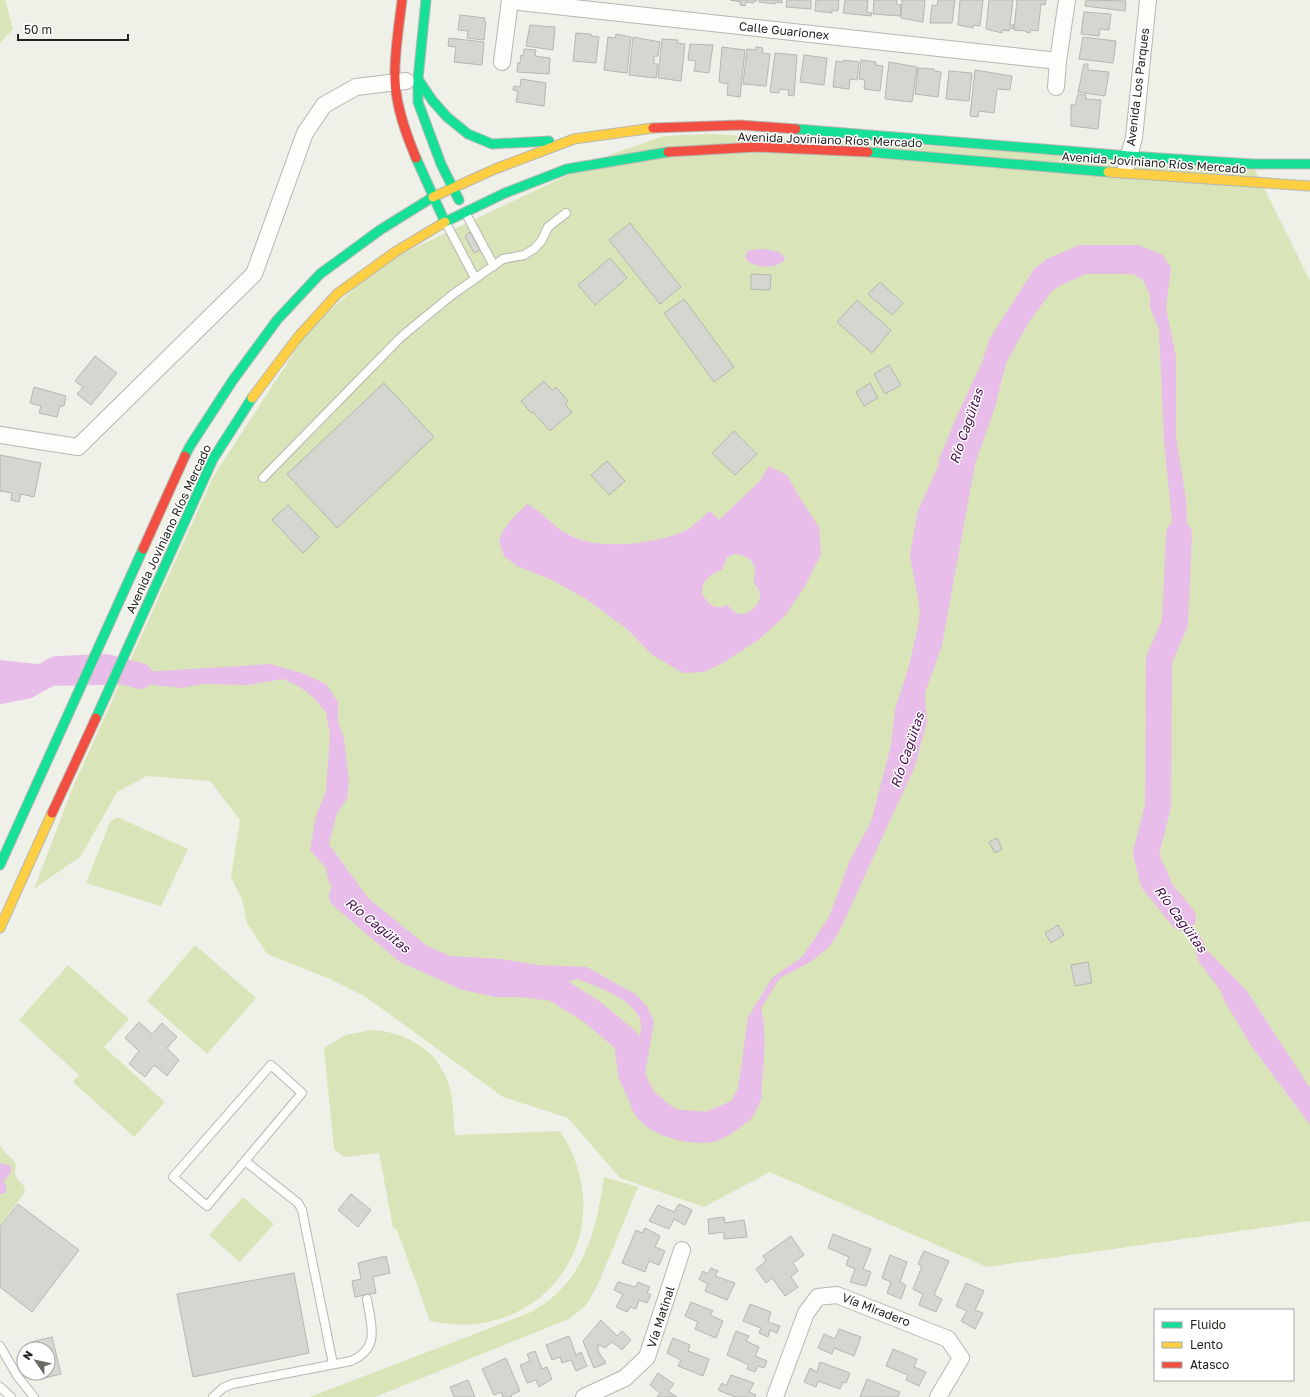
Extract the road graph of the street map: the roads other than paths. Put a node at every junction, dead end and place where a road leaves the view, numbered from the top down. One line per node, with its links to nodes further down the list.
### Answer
1 (402, 0): 9 (main road)
2 (426, 0): 8 (main road)
3 (1067, 0): 6 (street)
4 (1148, 0): 12 (street, Avenida Los Parques)
5 (510, 1): 6 (street, Calle Guarionex); 7 (street)
6 (1058, 60): 10 (street)
7 (502, 62)
8 (418, 79): 9 (street); 11 (main road); 16 (main road)
9 (395, 82): 17 (main road); 23 (street)
10 (1056, 87)
11 (574, 139): 12 (main road, Avenida Joviniano Ríos Mercado); 16 (main road, Avenida Joviniano Ríos Mercado)
12 (1129, 156): 13 (main road, Avenida Joviniano Ríos Mercado); 14 (street, Avenida Los Parques)
13 (1310, 164)
14 (1124, 173): 15 (main road, Avenida Joviniano Ríos Mercado); 18 (main road, Avenida Joviniano Ríos Mercado)
15 (1310, 186)
16 (453, 187): 17 (main road, Avenida Joviniano Ríos Mercado); 18 (main road)
17 (433, 197): 20 (main road); 25 (main road, Avenida Joviniano Ríos Mercado)
18 (465, 212): 20 (main road, Avenida Joviniano Ríos Mercado); 21 (lane)
19 (566, 214): 21 (lane)
20 (446, 222): 22 (lane); 26 (main road, Avenida Joviniano Ríos Mercado)
21 (494, 266): 22 (lane)
22 (476, 278): 24 (lane)
23 (0, 435)
24 (262, 478)
25 (0, 865)
26 (0, 928)
27 (245, 1161): 27 (lane); 31 (lane)
28 (682, 1250): 36 (street, Vía Matinal)
29 (367, 1299): 31 (lane)
30 (0, 1346): 34 (lane)
31 (333, 1364): 35 (lane)
32 (0, 1387): 33 (lane)
33 (11, 1397)
34 (34, 1397)
35 (213, 1397)
36 (584, 1397)
37 (775, 1397): 38 (street, Vía Miradero)
38 (938, 1397)

